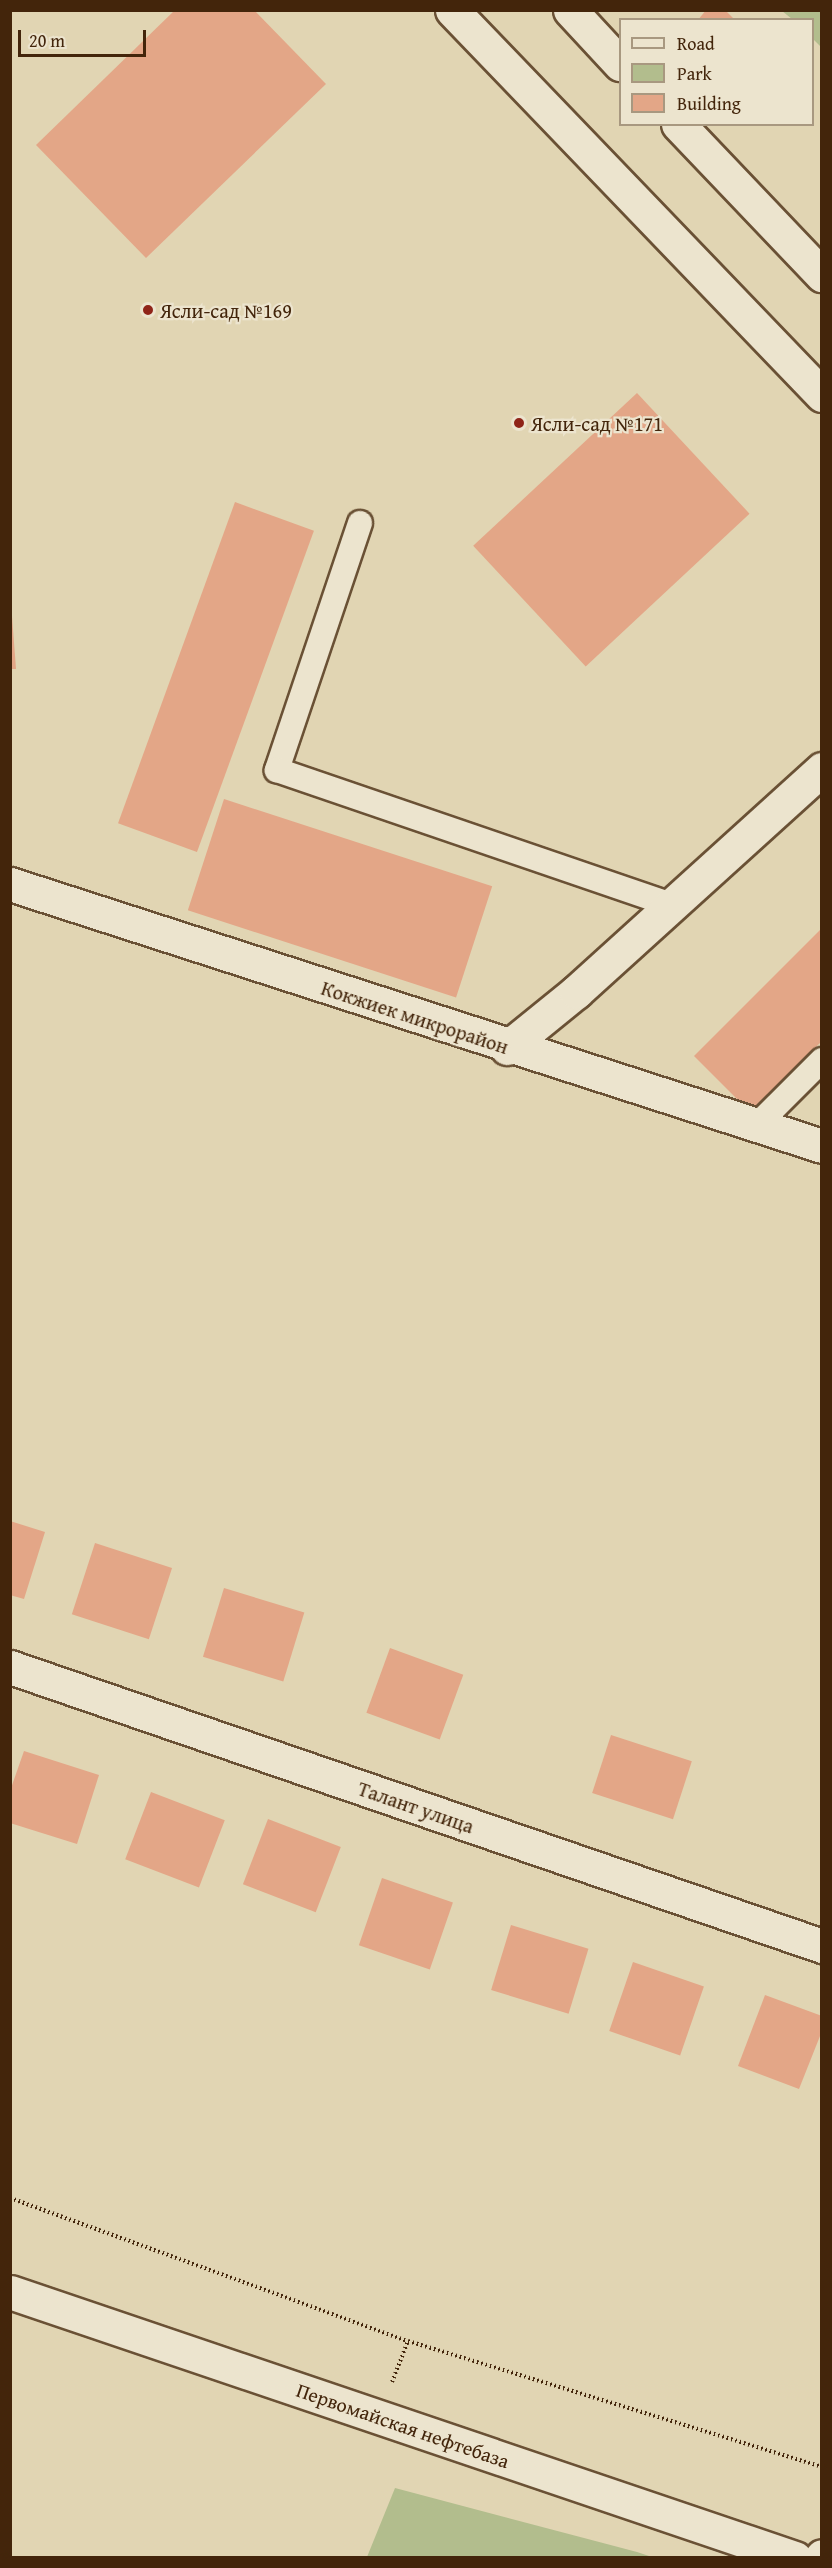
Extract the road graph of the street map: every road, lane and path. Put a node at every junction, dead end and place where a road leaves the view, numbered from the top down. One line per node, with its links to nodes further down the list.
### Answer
1 (452, 10): 6 (street)
2 (570, 10): 3 (street)
3 (619, 62)
4 (680, 126): 5 (street)
5 (822, 275)
6 (822, 395)
7 (360, 522): 10 (lane)
8 (822, 769): 10 (street)
9 (10, 884): 11 (street, Кокжиек микрорайон)
10 (672, 905): 11 (street)
11 (507, 1048): 13 (street, Кокжиек микрорайон)
12 (822, 1060): 13 (lane)
13 (757, 1125): 14 (street, Кокжиек микрорайон)
14 (822, 1146)
15 (10, 1667): 16 (street, Талант улица)
16 (822, 1946)
17 (10, 2198): 19 (path)
18 (10, 2292): 20 (street, Первомайская нефтебаза)
19 (822, 2467)
20 (795, 2558)

